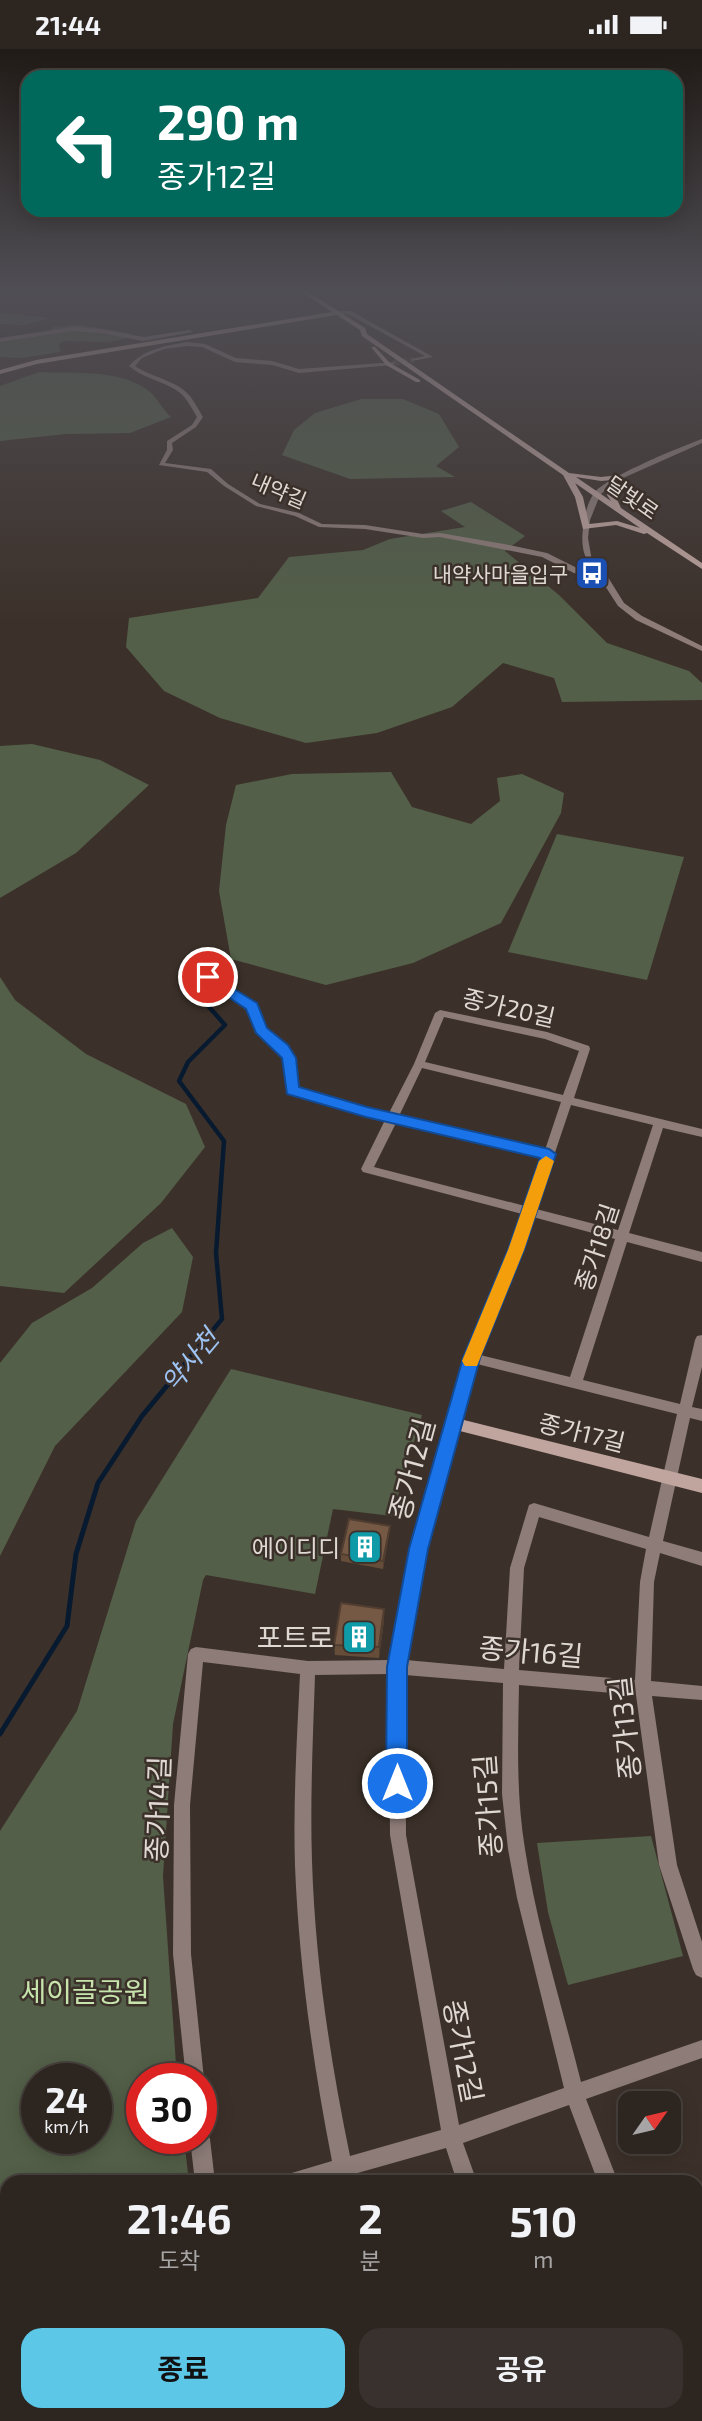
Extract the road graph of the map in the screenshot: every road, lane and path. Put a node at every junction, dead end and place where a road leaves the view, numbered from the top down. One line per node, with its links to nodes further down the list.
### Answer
1 (190, 402): 13 (street, 내약길)
2 (460, 402): 4 (main road)
3 (463, 402): 4 (main road, 달빛로)
4 (473, 409): 6 (main road, 달빛로)
5 (702, 441): 7 (street)
6 (565, 471): 7 (main road); 8 (main road, 달빛로); 10 (main road)
7 (617, 477): 8 (street); 9 (main road)
8 (597, 494): 9 (main road, 달빛로); 10 (street)
9 (619, 509): 11 (main road, 달빛로)
10 (586, 527): 11 (main road); 13 (street)
11 (664, 541): 12 (main road, 달빛로)
12 (702, 567)
13 (603, 576): 14 (street)
14 (702, 649)
15 (208, 977): 18 (street)
16 (419, 1064): 17 (street); 17 (street, 종가20길); 18 (street, 종가20길)
17 (565, 1101): 19 (street); 21 (street, 종가12길)
18 (391, 1117): 21 (street); 22 (street, 종가20길)
19 (659, 1123): 20 (street); 23 (street, 종가18길)
20 (702, 1133)
21 (549, 1154): 22 (street, 종가12길)
22 (528, 1213): 23 (street); 26 (street, 종가12길)
23 (624, 1236): 24 (street); 27 (street, 종가18길)
24 (702, 1258)
25 (702, 1339): 28 (street)
26 (472, 1358): 27 (street); 30 (street, 종가12길)
27 (575, 1383): 28 (street)
28 (685, 1411): 29 (street); 31 (street, 종가13길)
29 (702, 1415)
30 (452, 1423): 31 (main road, 종가17길); 35 (street, 종가12길)
31 (668, 1478): 32 (main road, 종가17길); 33 (street, 종가13길)
32 (702, 1486)
33 (656, 1545): 34 (street); 37 (street, 종가15길); 38 (street, 종가13길)
34 (702, 1559)
35 (397, 1667): 36 (street, 종가14길); 37 (street, 종가16길); 44 (street, 종가12길)
36 (308, 1668): 42 (street, 종가14길); 47 (street)
37 (511, 1675): 38 (street, 종가16길); 43 (street, 종가15길)
38 (643, 1688): 39 (street, 종가16길); 40 (street, 종가13길)
39 (702, 1693)
40 (702, 1969)
41 (702, 2049): 43 (street)
42 (193, 2063)
43 (575, 2095): 44 (street); 49 (street, 종가15길)
44 (452, 2137): 47 (street); 48 (street, 종가12길)
45 (202, 2154): 46 (street)
46 (204, 2175)
47 (345, 2175)
48 (465, 2175)
49 (605, 2175)

